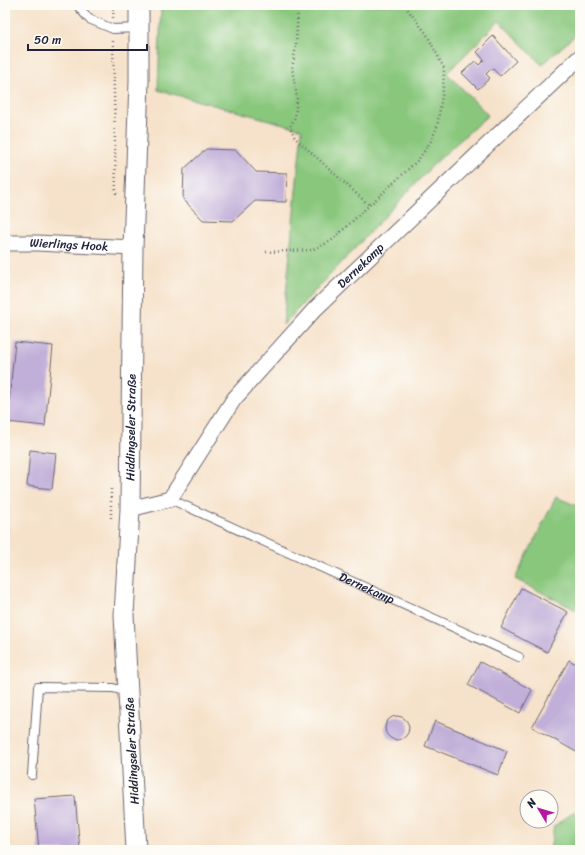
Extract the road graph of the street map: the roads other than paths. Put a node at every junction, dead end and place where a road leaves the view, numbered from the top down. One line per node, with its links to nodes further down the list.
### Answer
1 (77, 5): 3 (lane)
2 (139, 5): 3 (street, Hiddingseler Straße)
3 (139, 28): 6 (street, Hiddingseler Straße)
4 (580, 57): 7 (street, Dernekamp)
5 (5, 243): 6 (street, Wierlings Hook)
6 (133, 248): 8 (street, Hiddingseler Straße)
7 (170, 499): 8 (street); 9 (lane, Dernekamp)
8 (130, 509): 10 (street, Hiddingseler Straße)
9 (519, 658)
10 (129, 693): 11 (lane); 12 (street, Hiddingseler Straße)
11 (32, 775)
12 (136, 850)

